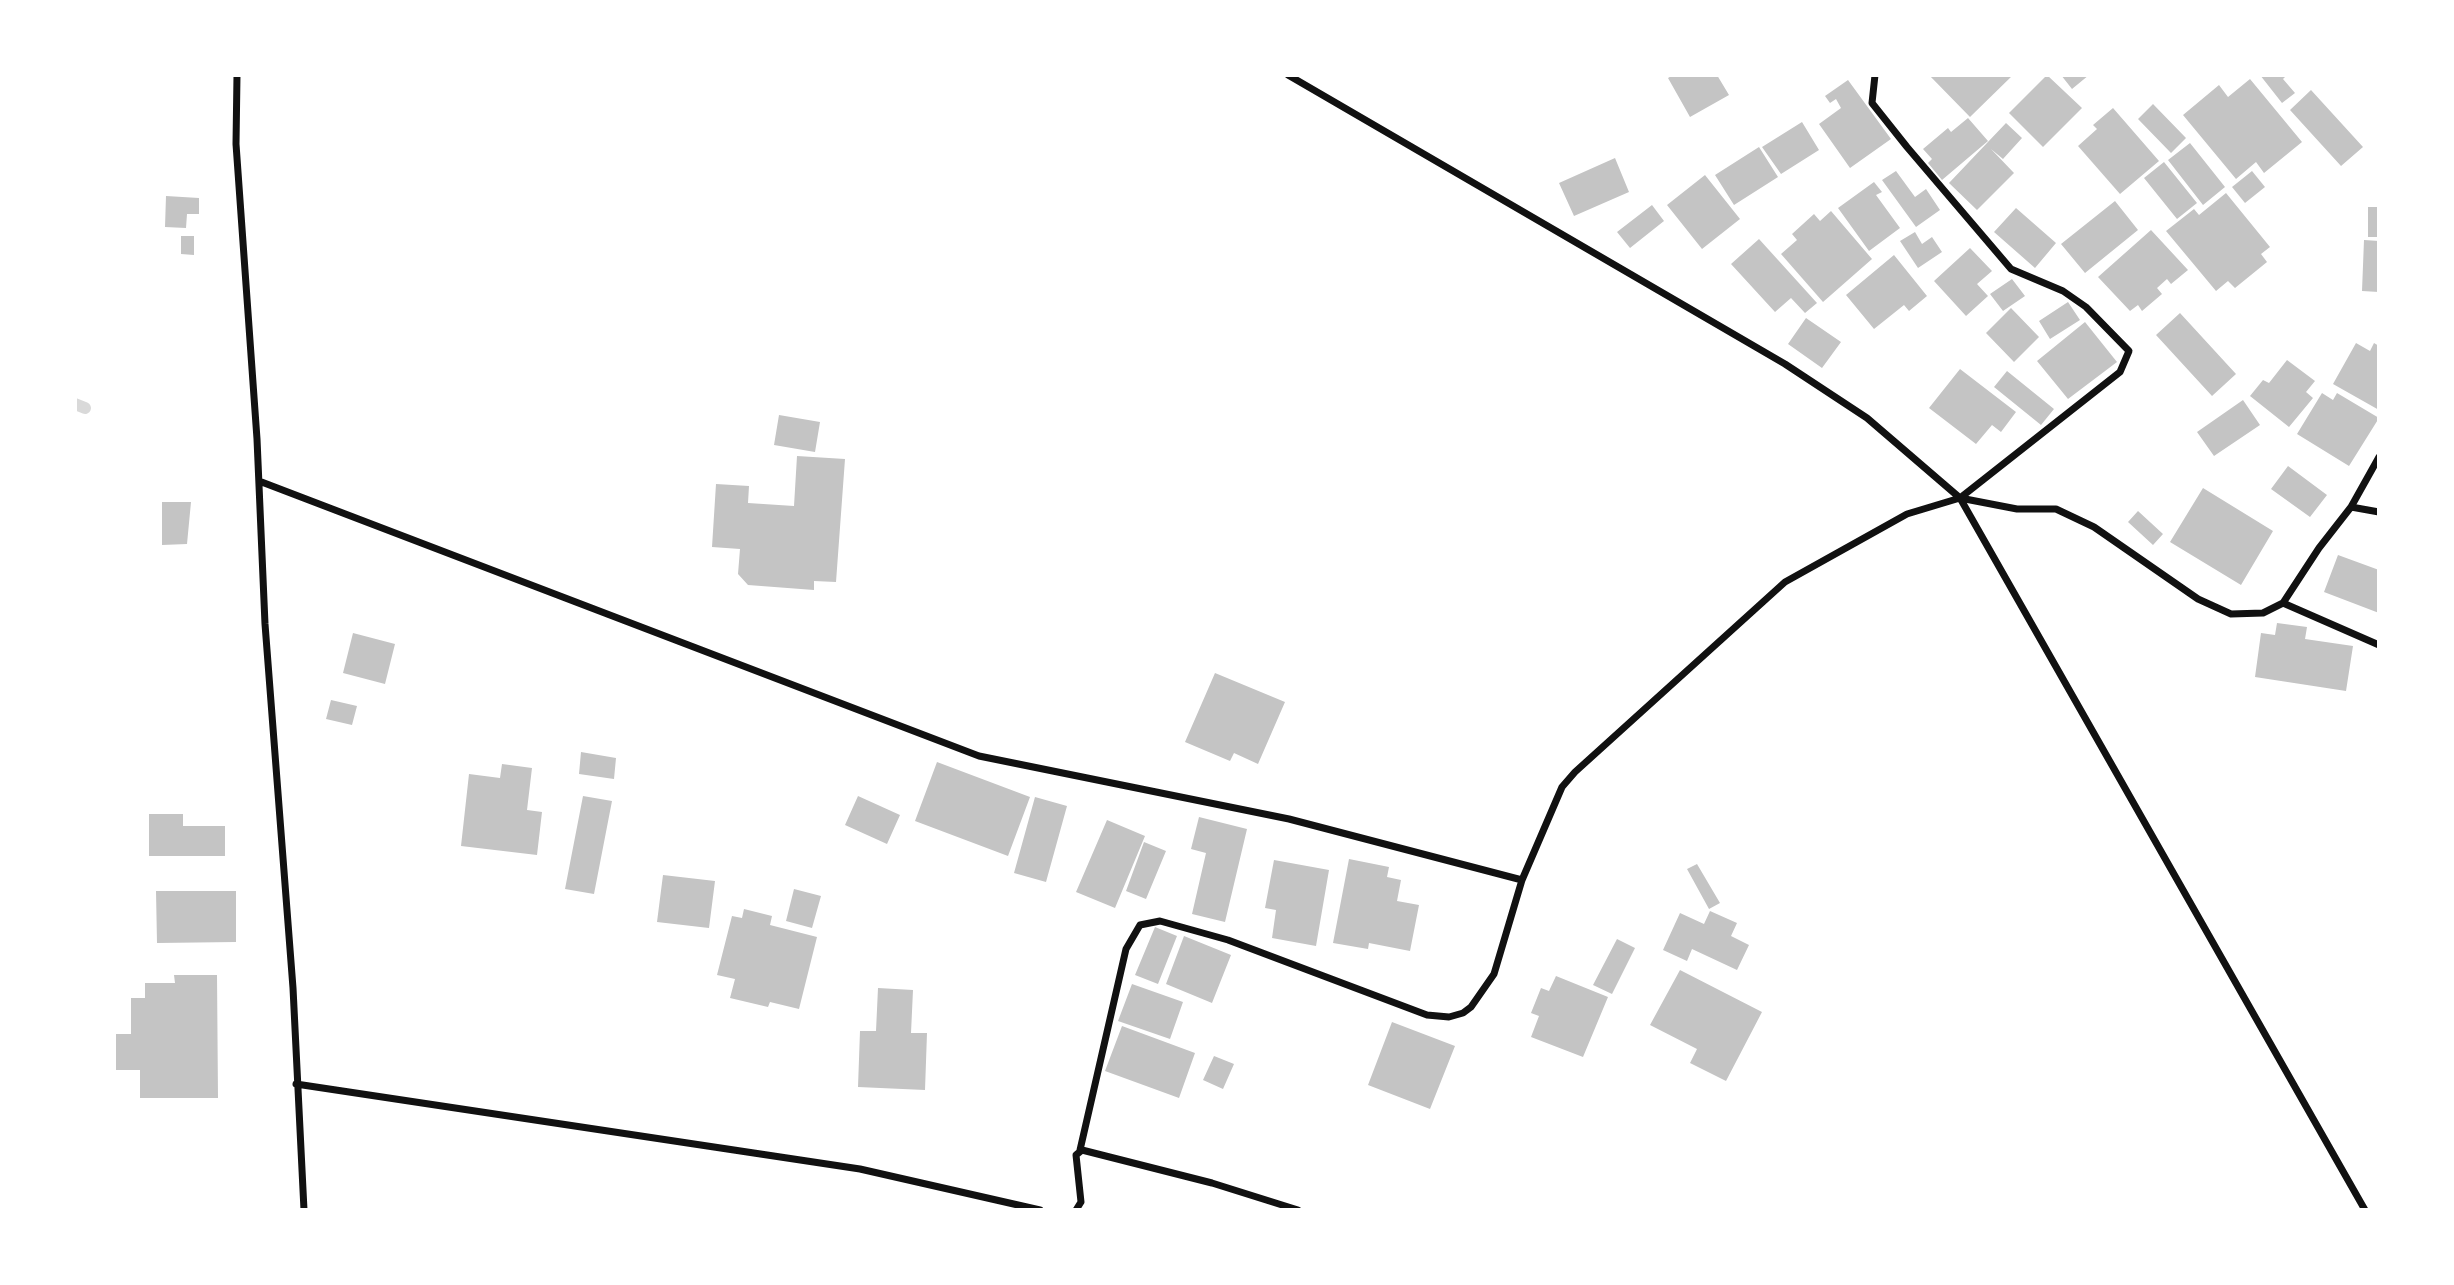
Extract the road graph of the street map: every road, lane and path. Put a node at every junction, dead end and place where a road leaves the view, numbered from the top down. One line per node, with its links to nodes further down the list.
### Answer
1 (237, 75): 5 (street)
2 (1288, 75): 6 (street)
3 (1875, 75): 6 (street)
4 (2379, 457): 7 (street)
5 (259, 481): 11 (street); 12 (street)
6 (1961, 498): 9 (street); 11 (street); 18 (street)
7 (2351, 508): 8 (street); 9 (street)
8 (2379, 512)
9 (2283, 603): 10 (street)
10 (2379, 645)
11 (1522, 880): 13 (street)
12 (296, 1084): 14 (street); 15 (street)
13 (1080, 1150): 16 (street); 17 (street)
14 (304, 1210)
15 (1040, 1210)
16 (1076, 1210)
17 (1298, 1210)
18 (2365, 1210)

